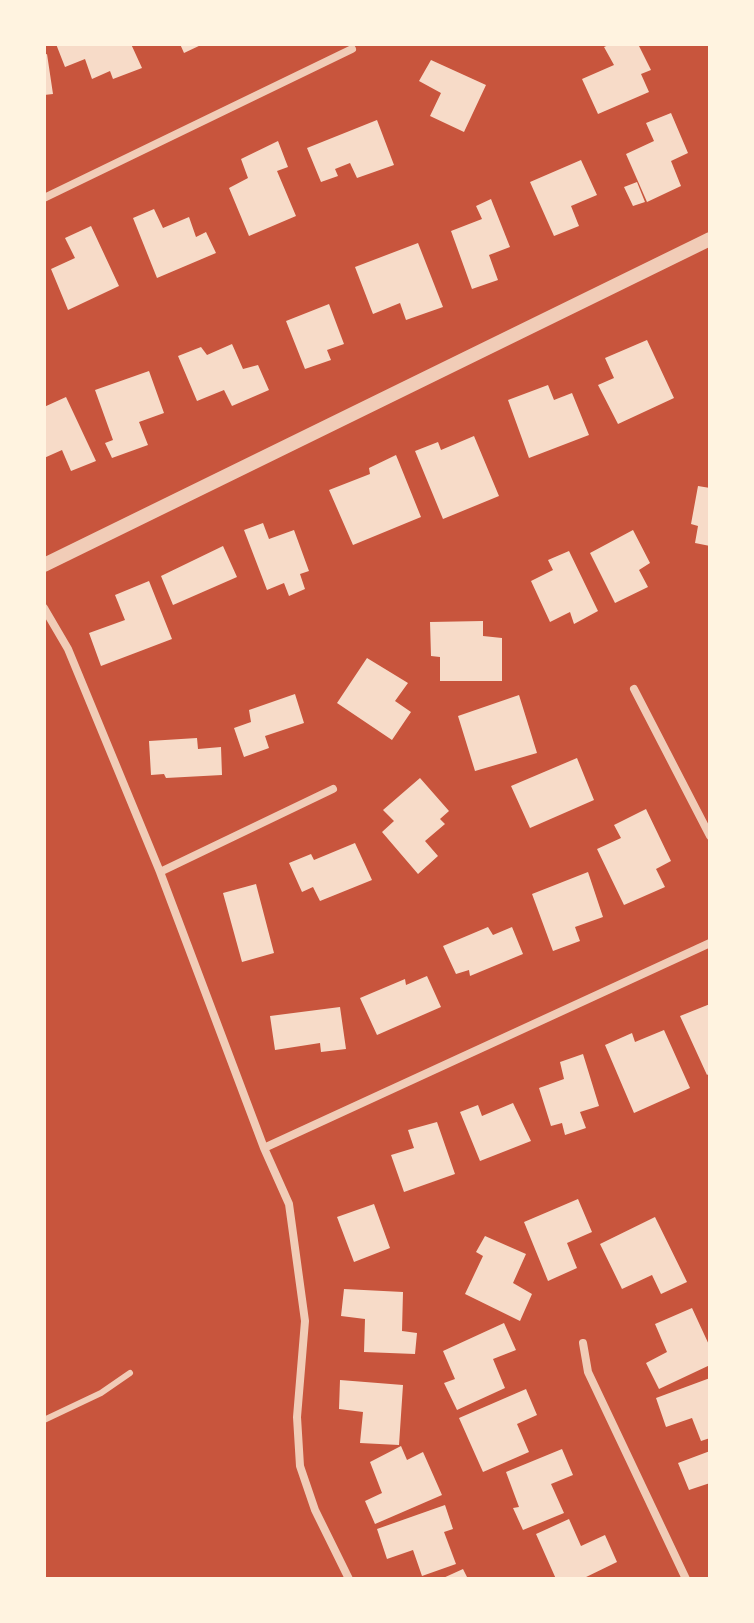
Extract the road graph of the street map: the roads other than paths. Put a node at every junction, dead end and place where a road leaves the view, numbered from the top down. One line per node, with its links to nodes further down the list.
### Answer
1 (352, 49): 2 (street)
2 (44, 198)
3 (710, 239): 4 (street)
4 (44, 565)
5 (44, 608): 9 (street)
6 (634, 689): 8 (street)
7 (333, 789): 9 (street)
8 (710, 836)
9 (160, 872): 11 (street)
10 (710, 943): 11 (street)
11 (264, 1148): 15 (street)
12 (583, 1343): 16 (street)
13 (130, 1373): 14 (lane)
14 (44, 1420)
15 (349, 1579)
16 (686, 1579)

